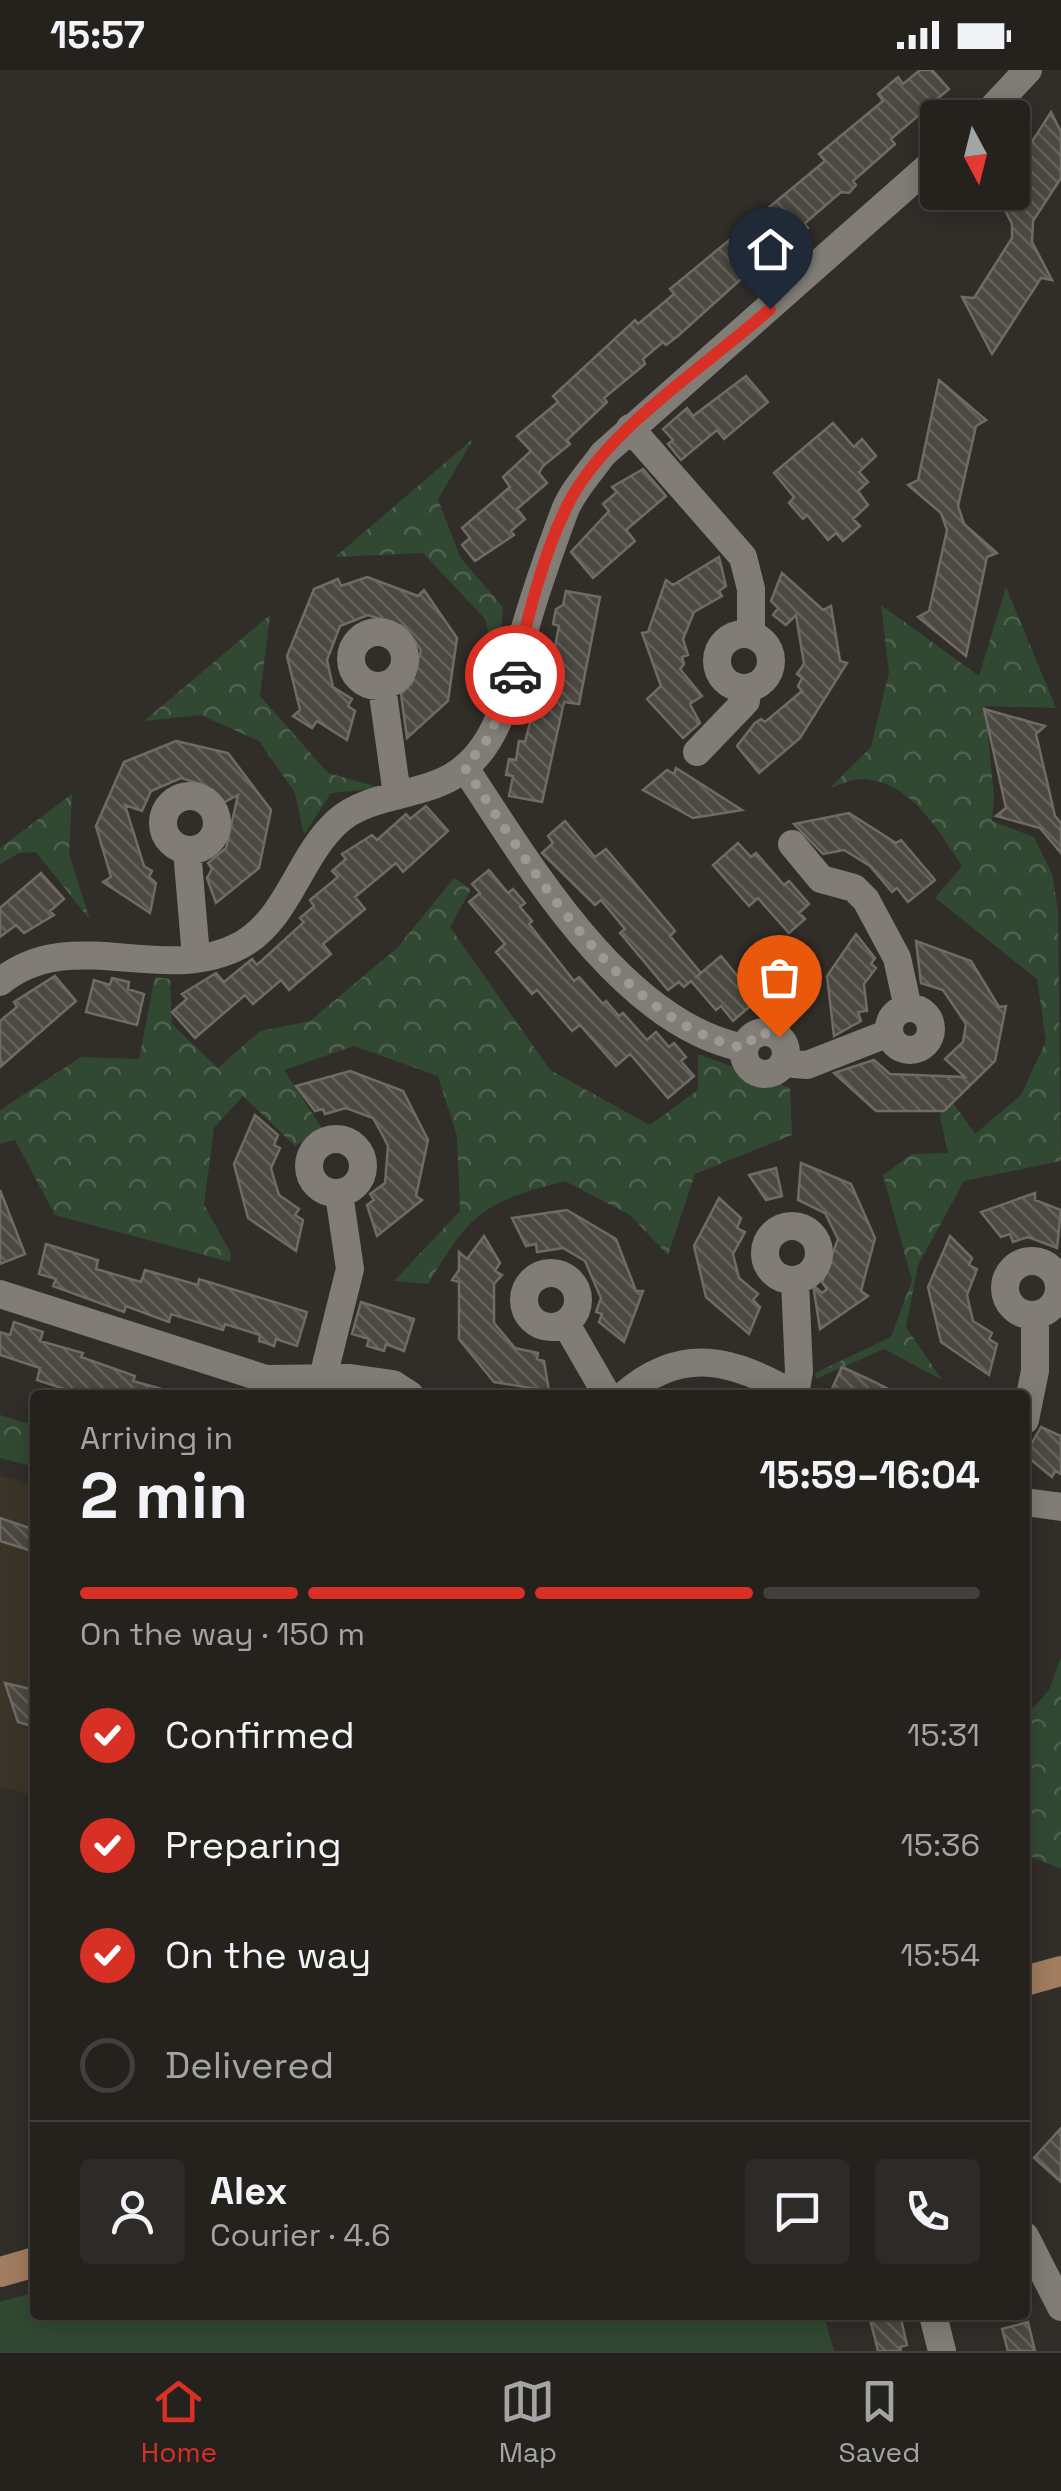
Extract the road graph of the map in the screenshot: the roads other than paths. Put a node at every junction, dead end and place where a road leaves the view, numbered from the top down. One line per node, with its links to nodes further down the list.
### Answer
1 (1028, 70): 2 (street)
2 (999, 100)
3 (920, 174): 4 (street)
4 (630, 428): 5 (street); 9 (street)
5 (751, 634): 7 (street); 7 (street)
6 (382, 687): 10 (street)
7 (747, 688): 8 (street)
8 (697, 752)
9 (465, 768): 10 (street); 16 (street)
10 (397, 795): 13 (street)
11 (792, 844): 15 (street)
12 (188, 850): 13 (street)
13 (196, 957): 14 (street)
14 (0, 982)
15 (908, 1008): 16 (street); 16 (street)
16 (890, 1033)
17 (340, 1194): 22 (street)
18 (795, 1281): 27 (street)
19 (0, 1294): 22 (street)
20 (1035, 1315): 28 (street)
21 (566, 1324): 24 (street)
22 (339, 1383): 23 (street)
23 (402, 1390)
24 (604, 1390)
25 (630, 1390): 26 (street)
26 (783, 1390)
27 (796, 1390)
28 (1030, 1395)
29 (1030, 1503): 30 (street)
30 (1061, 1507)
31 (1061, 1971): 32 (main road)
32 (1030, 1980)
33 (1030, 2246): 36 (street)
34 (30, 2263): 35 (main road)
35 (0, 2272)
36 (1061, 2307)
37 (934, 2320): 38 (street)
38 (942, 2351)

